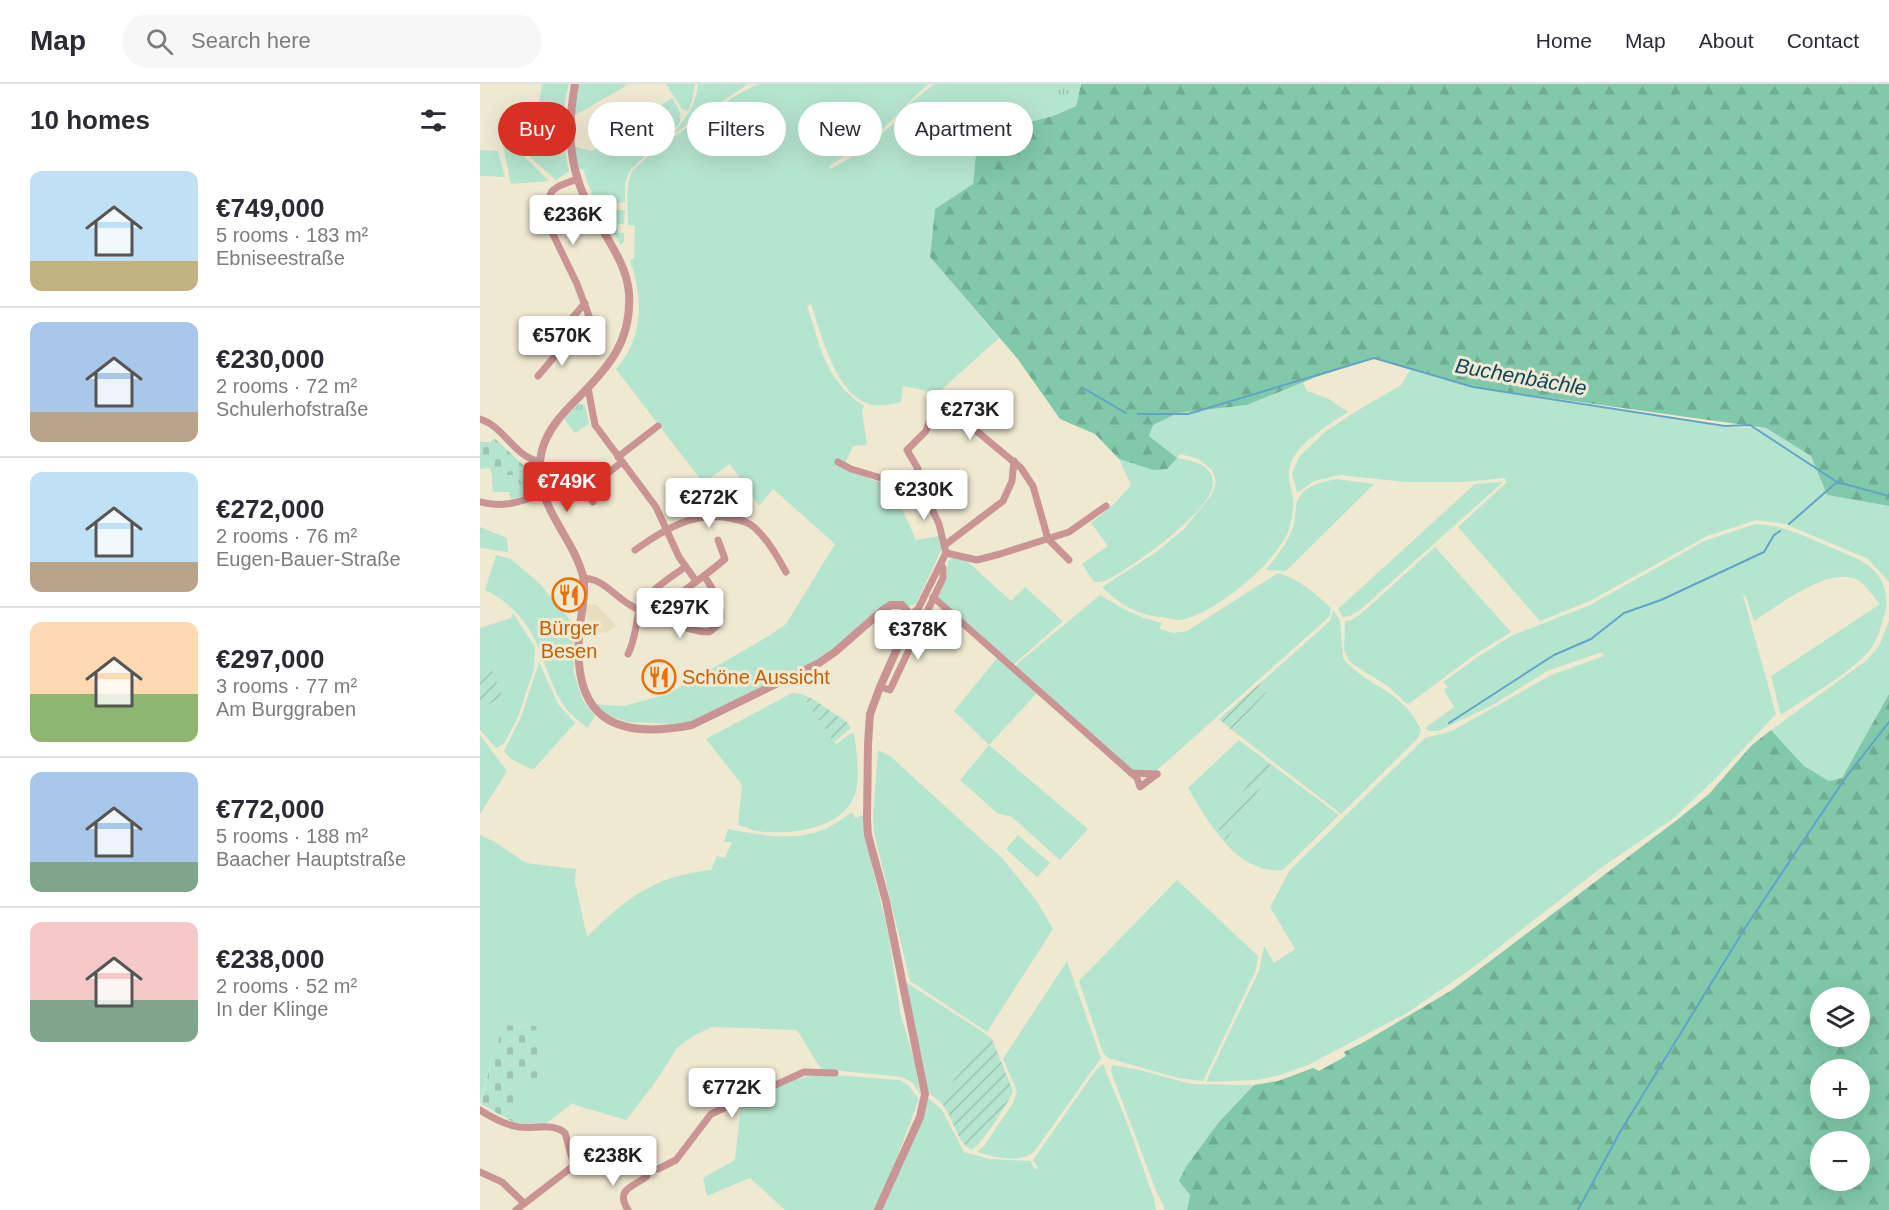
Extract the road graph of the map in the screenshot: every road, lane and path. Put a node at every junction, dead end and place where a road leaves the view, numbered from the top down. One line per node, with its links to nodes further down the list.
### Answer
1 (575, 84): 2 (street)
2 (577, 179): 3 (street); 6 (street)
3 (585, 303): 4 (street); 4 (street)
4 (567, 341): 5 (street)
5 (538, 376)
6 (588, 388): 9 (street); 10 (street)
7 (480, 419): 10 (street)
8 (658, 426): 9 (street)
9 (620, 459): 16 (street); 18 (street)
10 (540, 461): 14 (street)
11 (1014, 461): 13 (street); 19 (street); 21 (street)
12 (838, 462): 13 (street)
13 (918, 489): 21 (street)
14 (542, 494): 15 (street); 28 (street)
15 (480, 502)
16 (593, 502)
17 (1106, 506): 19 (street)
18 (667, 530): 22 (street); 25 (street); 26 (street)
19 (1048, 539): 21 (street); 23 (street)
20 (718, 540): 27 (street)
21 (946, 549): 24 (street)
22 (635, 550)
23 (1069, 560)
24 (941, 564): 30 (street); 33 (street)
25 (685, 567): 29 (street); 31 (street)
26 (786, 572)
27 (704, 576): 29 (street); 32 (street)
28 (583, 578): 31 (street); 33 (street)
29 (696, 580): 32 (street)
30 (933, 597): 35 (street); 36 (street)
31 (640, 611): 32 (street); 34 (street)
32 (656, 616)
33 (909, 616): 35 (street)
34 (628, 654)
35 (880, 687): 45 (street)
36 (1131, 773)
37 (835, 1073): 40 (street)
38 (480, 1110): 39 (street)
39 (574, 1165): 40 (street); 42 (street)
40 (648, 1170): 44 (street)
41 (480, 1172): 42 (street)
42 (524, 1203): 43 (street)
43 (516, 1210)
44 (628, 1210)
45 (878, 1210)

